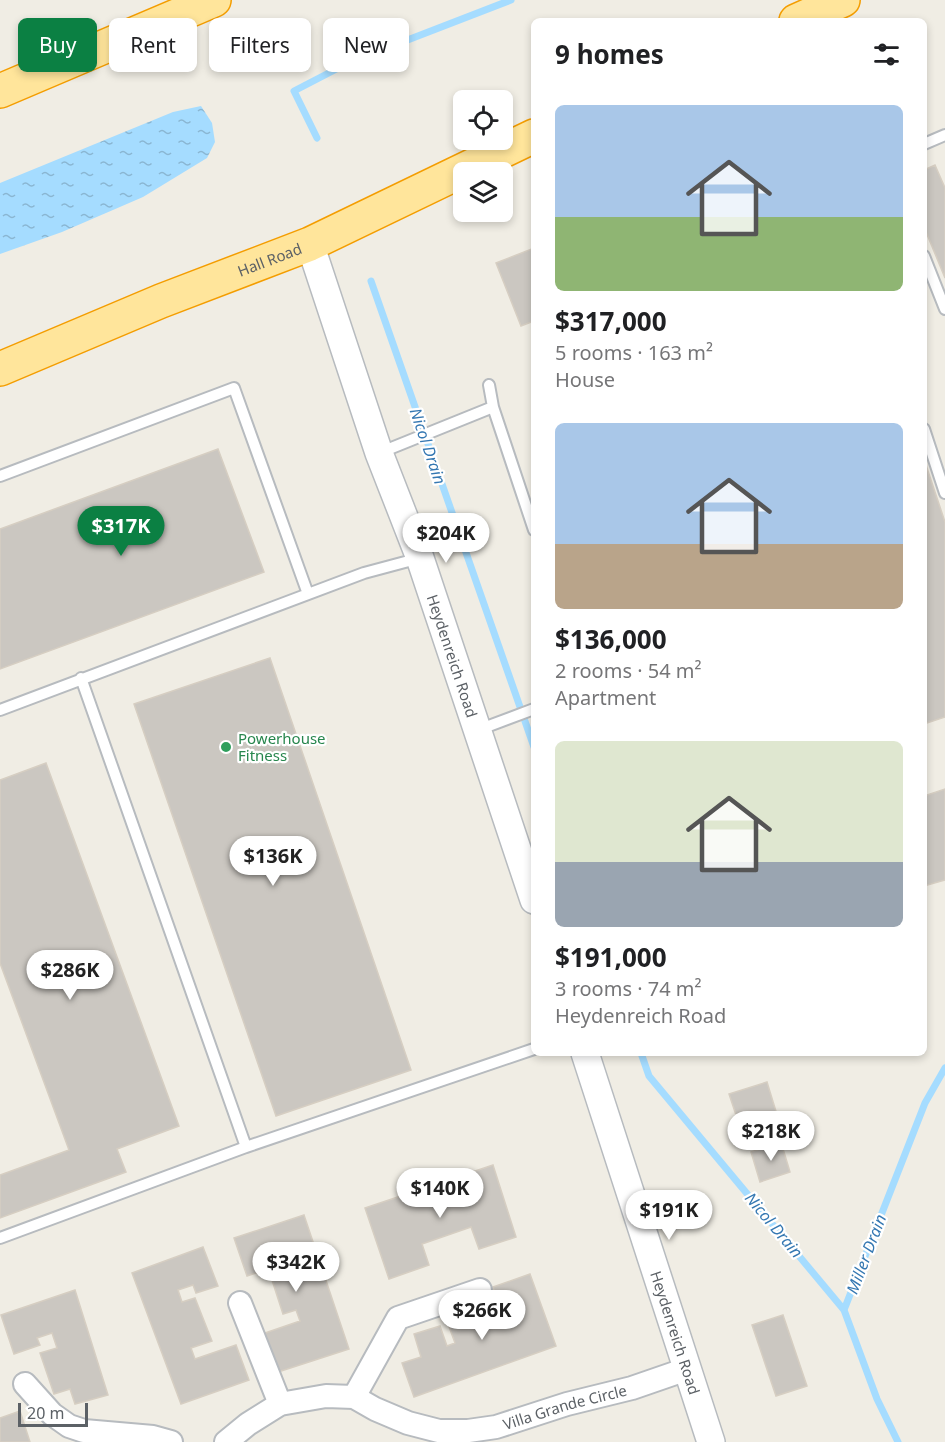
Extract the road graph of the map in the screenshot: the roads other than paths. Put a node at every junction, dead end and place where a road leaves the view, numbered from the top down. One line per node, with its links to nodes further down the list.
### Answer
1 (214, 0): 4 (highway)
2 (843, 0): 3 (highway)
3 (803, 18)
4 (0, 91)
5 (945, 135): 7 (lane)
6 (531, 137): 8 (highway, Hall Road)
7 (927, 143)
8 (310, 244): 11 (highway, Hall Road); 15 (street, Heydenreich Road)
9 (927, 264): 10 (lane)
10 (945, 309)
11 (0, 369)
12 (489, 385): 13 (lane)
13 (493, 407): 15 (lane); 18 (lane)
14 (927, 438): 17 (lane)
15 (379, 453): 19 (street, Heydenreich Road)
16 (0, 476): 20 (lane)
17 (945, 493)
18 (531, 521)
19 (420, 558): 20 (lane); 24 (street, Heydenreich Road)
20 (308, 594): 21 (lane)
21 (81, 678): 22 (lane); 28 (lane)
22 (0, 710)
23 (531, 710): 24 (lane)
24 (477, 730): 25 (street, Heydenreich Road)
25 (531, 891)
26 (531, 1050): 28 (lane)
27 (586, 1056): 32 (street, Heydenreich Road)
28 (246, 1147): 29 (lane)
29 (0, 1238)
30 (480, 1290): 34 (street)
31 (240, 1303): 35 (street)
32 (687, 1369): 36 (street, Villa Grande Circle); 39 (street, Heydenreich Road)
33 (25, 1384): 37 (street)
34 (354, 1397): 35 (street, Villa Grande Circle); 36 (street, Villa Grande Circle)
35 (280, 1404): 38 (street, Villa Grande Circle)
36 (439, 1436)
37 (171, 1442)
38 (226, 1442)
39 (711, 1442)

